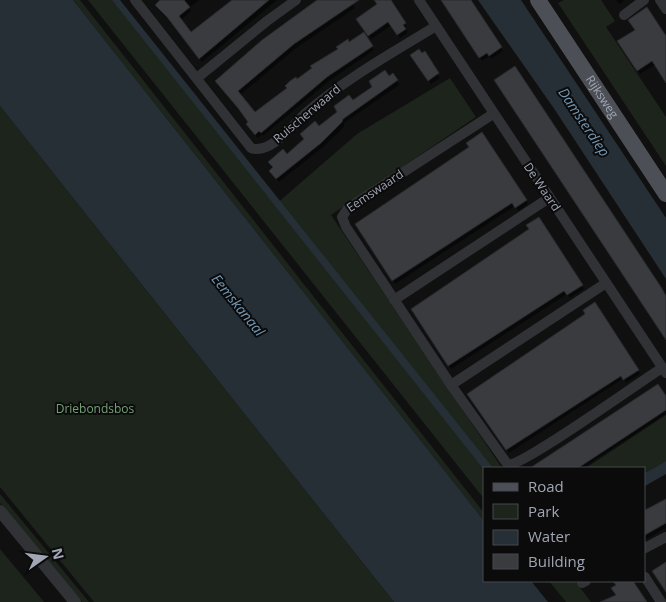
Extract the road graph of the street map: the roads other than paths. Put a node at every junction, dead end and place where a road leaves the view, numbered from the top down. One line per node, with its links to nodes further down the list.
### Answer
1 (296, 0): 10 (street)
2 (419, 0): 9 (street, De Waard)
3 (538, 0): 12 (main road, Rijksweg)
4 (644, 0): 8 (street)
5 (660, 0): 7 (street)
6 (138, 1): 10 (street, Ruischerwaard)
7 (666, 9)
8 (624, 15)
9 (436, 26): 10 (street, Ruischerwaard); 11 (street, De Waard)
10 (198, 78)
11 (494, 114): 13 (street, De Waard); 15 (street, Eemswaard)
12 (666, 194)
13 (549, 198): 14 (street, De Waard); 15 (street)
14 (606, 283): 16 (street, De Waard); 17 (street)
15 (394, 300): 17 (street, Eemswaard)
16 (664, 371): 17 (street, Eemswaard)
17 (451, 384)
18 (0, 511): 22 (street)
19 (666, 537): 20 (street)
20 (646, 547)
21 (646, 578): 23 (street)
22 (75, 602)
23 (662, 602)

